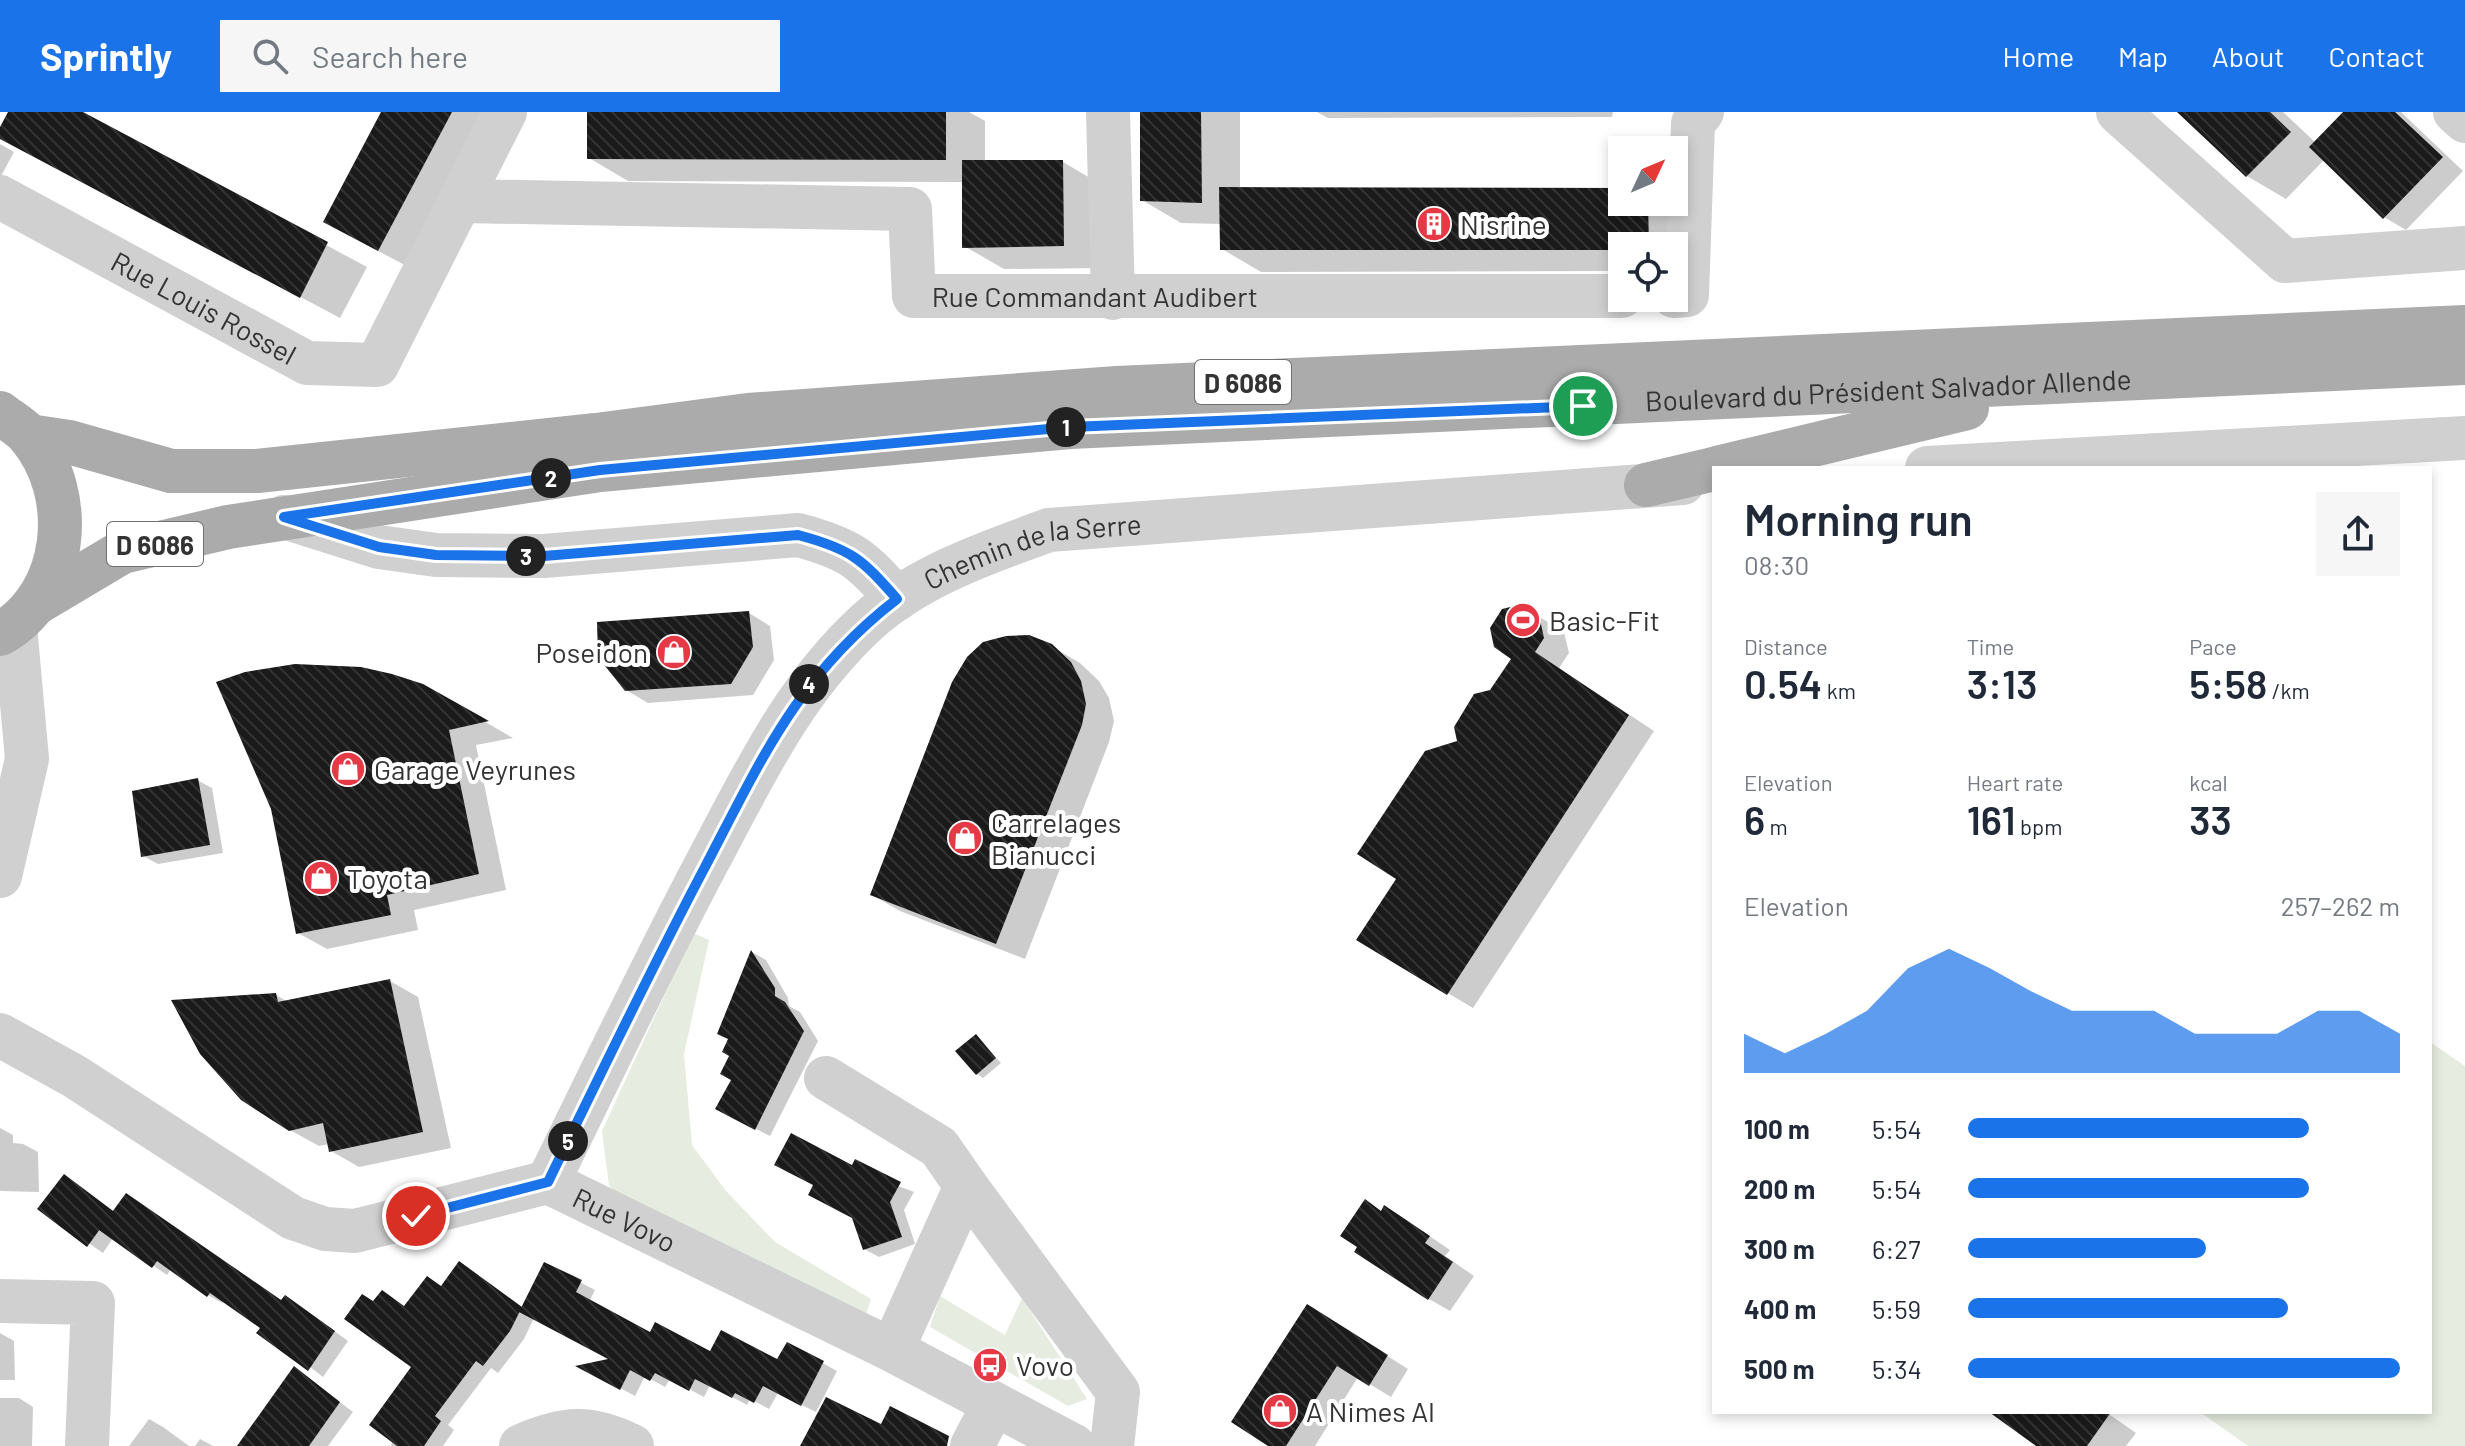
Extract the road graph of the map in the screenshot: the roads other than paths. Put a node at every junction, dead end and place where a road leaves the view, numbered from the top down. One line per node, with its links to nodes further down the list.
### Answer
1 (505, 112): 8 (street, Rue Louis Rossel)
2 (1108, 112): 12 (street)
3 (1702, 112): 10 (street)
4 (2118, 112): 9 (street)
5 (2455, 112): 6 (street)
6 (2465, 121)
7 (0, 197): 8 (street, Rue Louis Rossel)
8 (460, 201): 12 (street, Rue Commandant Audibert)
9 (2465, 248)
10 (1688, 266)
11 (1608, 296): 12 (street, Rue Commandant Audibert)
12 (1113, 298)
13 (2465, 327): 16 (main road, Boulevard du Président Salvador Allende / D 6086)
14 (2465, 363): 15 (main road, Boulevard du Président Salvador Allende / D 6086)
15 (2067, 384): 18 (main road); 23 (main road, Boulevard du Président Salvador Allende / D 6086)
16 (14, 424): 25 (main road)
17 (2465, 438): 19 (street)
18 (1723, 466)
19 (1963, 466)
20 (1712, 469): 22 (main road)
21 (1712, 481): 22 (street, Chemin de la Serre)
22 (1646, 485): 24 (street, Chemin de la Serre)
23 (284, 517): 24 (street); 25 (main road, Boulevard du Président Salvador Allende / D 6086)
24 (897, 599): 30 (street, Chemin de la Serre)
25 (18, 621): 26 (street)
26 (7, 794): 27 (street)
27 (0, 876)
28 (0, 1035): 30 (street, Rue Vovo)
29 (826, 1078): 31 (street)
30 (548, 1182): 33 (street, Rue Vovo)
31 (966, 1186): 33 (street); 40 (street)
32 (0, 1301): 35 (street)
33 (892, 1350): 34 (street, Rue Vovo)
34 (994, 1404): 38 (street); 39 (street, Rue Vovo)
35 (87, 1446)
36 (521, 1446): 37 (street)
37 (632, 1446)
38 (972, 1446)
39 (1074, 1446)
40 (1112, 1446)

